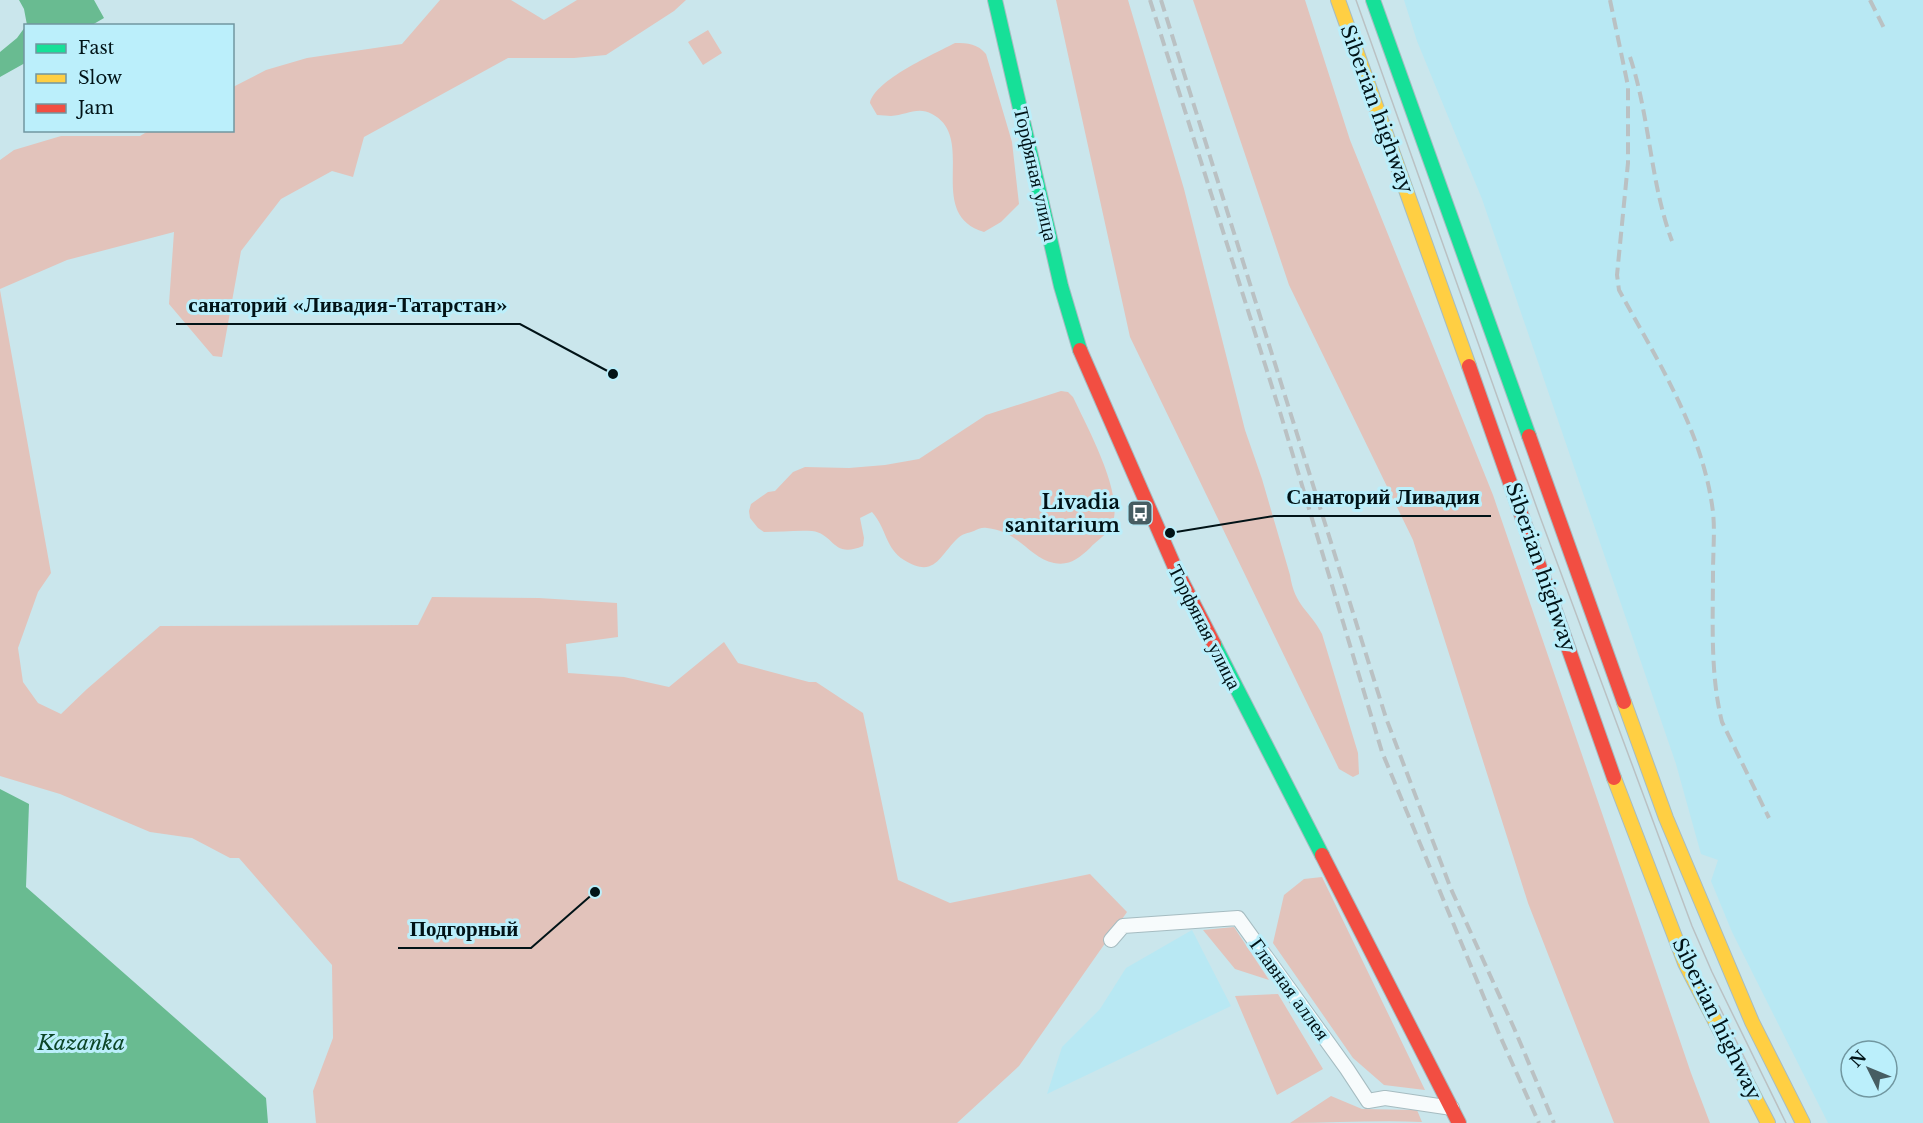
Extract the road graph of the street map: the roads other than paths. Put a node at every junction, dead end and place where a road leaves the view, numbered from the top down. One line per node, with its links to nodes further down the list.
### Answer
1 (995, 0): 5 (main road, Торфяная улица)
2 (1338, 0): 7 (main road, Siberian highway)
3 (1373, 0): 8 (main road, Siberian highway)
4 (1111, 940): 5 (street, Главная аллея)
5 (1452, 1108): 6 (main road, Торфяная улица)
6 (1460, 1123)
7 (1768, 1123)
8 (1803, 1123)

